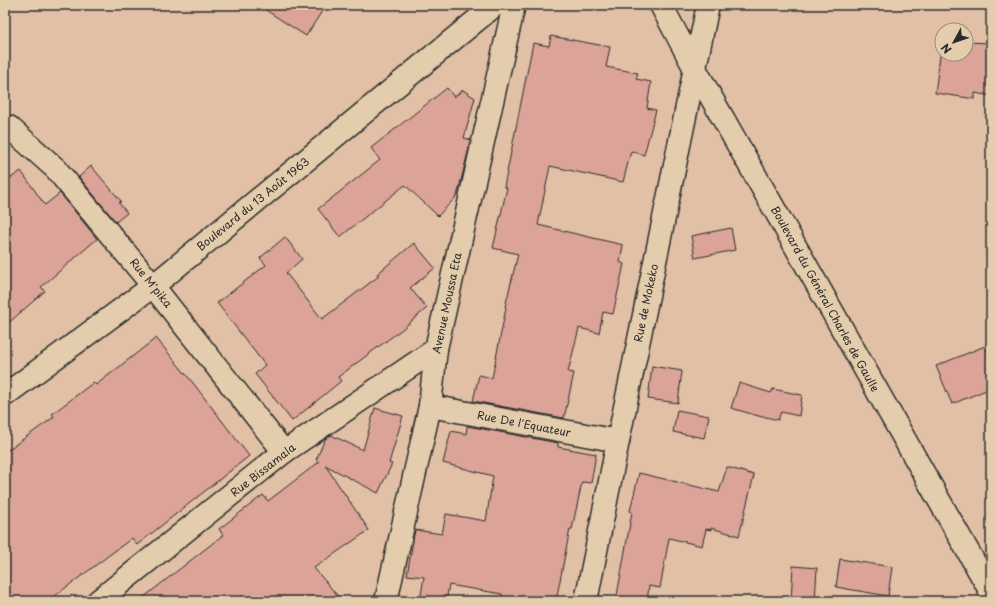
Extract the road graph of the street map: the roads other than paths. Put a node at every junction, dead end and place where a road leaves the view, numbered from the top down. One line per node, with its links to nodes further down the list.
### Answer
1 (495, 5): 7 (street, Boulevard du 13 Août 1963)
2 (514, 5): 8 (street, Avenue Moussa Eta)
3 (662, 5): 5 (street, Boulevard du Général Charles de Gaulle)
4 (708, 5): 5 (street, Rue de Mokeko)
5 (694, 67): 11 (street, Rue de Mokeko); 13 (street, Boulevard du Général Charles de Gaulle)
6 (5, 127): 7 (street, Rue M'pika)
7 (153, 286): 9 (street, Boulevard du 13 Août 1963); 12 (street, Rue M'pika)
8 (436, 349): 10 (street, Avenue Moussa Eta); 12 (street, Rue Bissamala)
9 (5, 395)
10 (430, 406): 11 (street, Rue De l'Equateur); 15 (street, Avenue Moussa Eta)
11 (618, 441): 16 (street, Rue de Mokeko)
12 (284, 452): 14 (street, Rue Bissamala)
13 (991, 592)
14 (98, 601)
15 (386, 601)
16 (586, 601)

